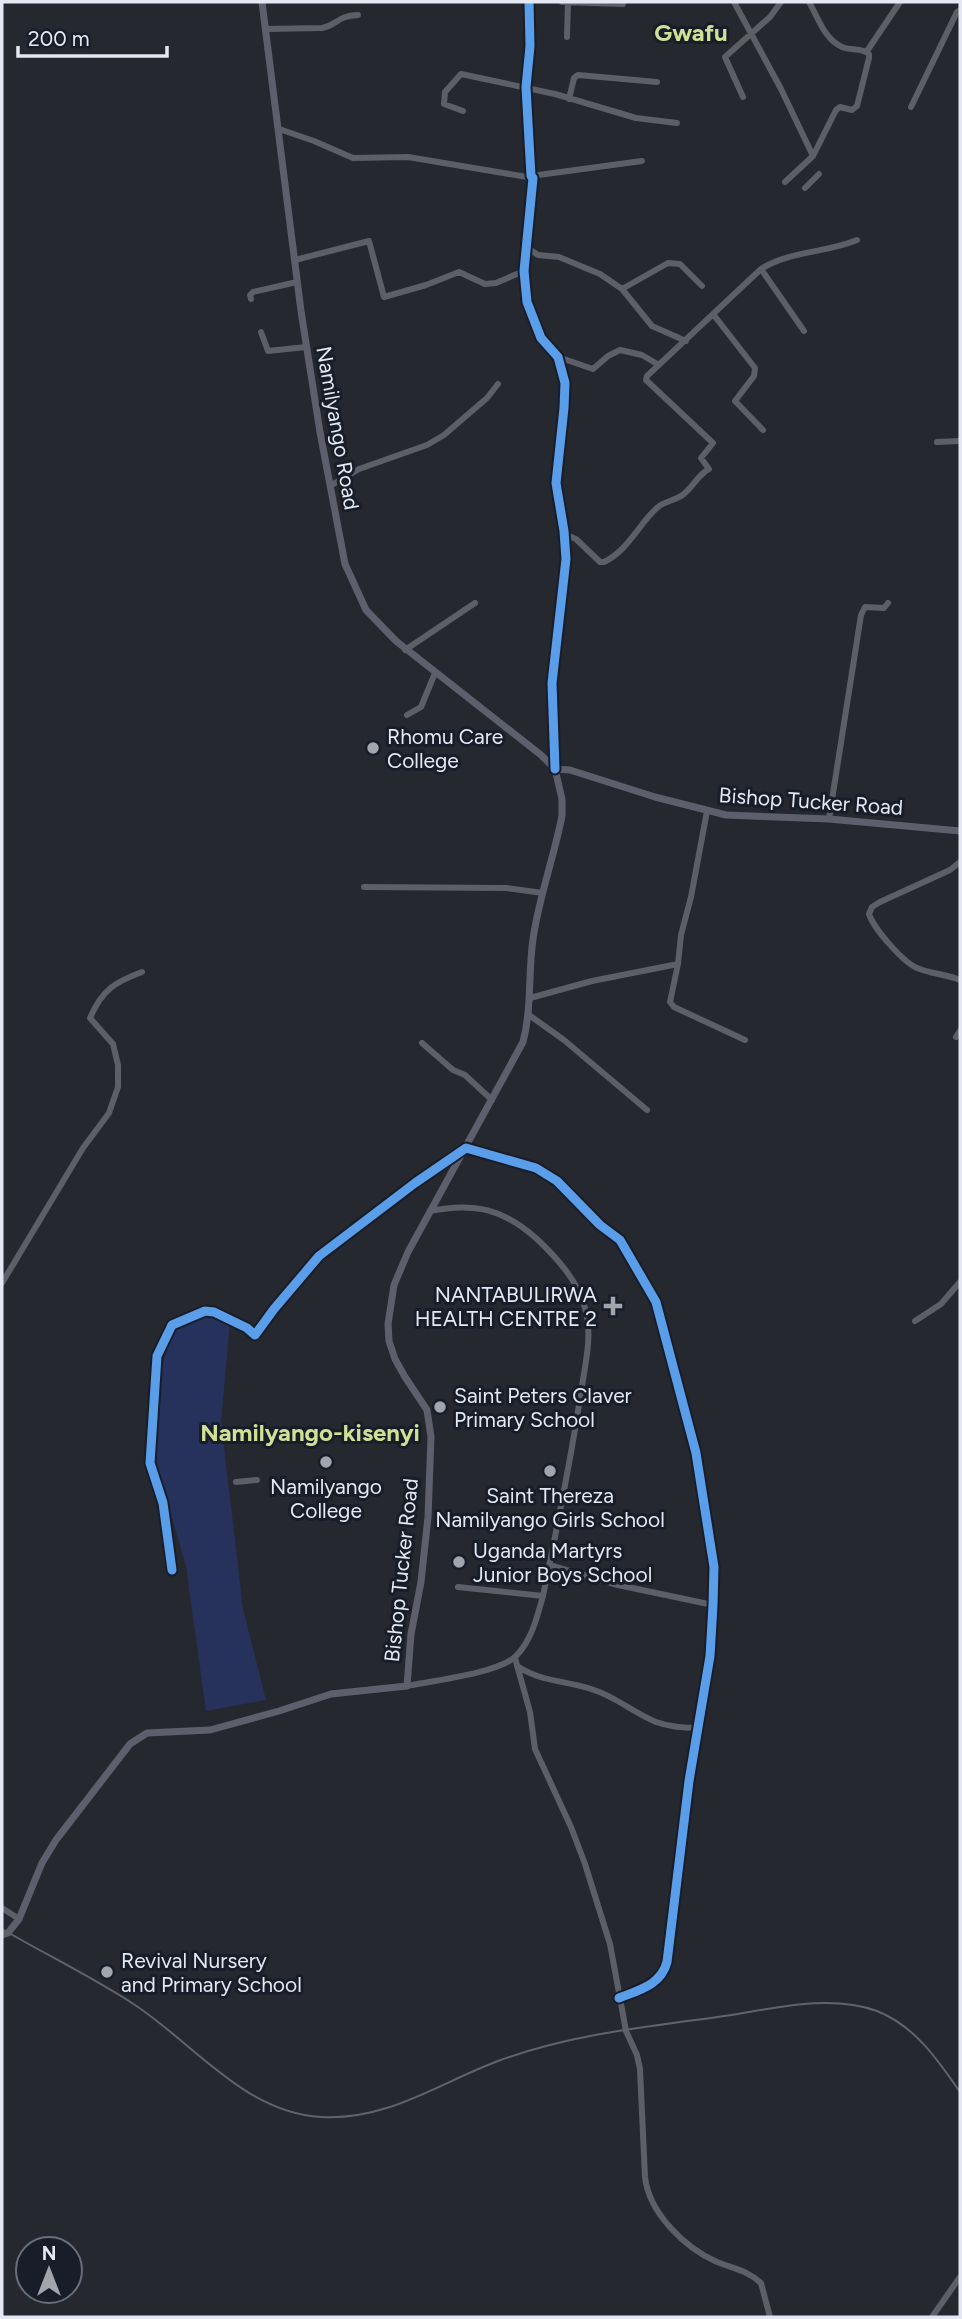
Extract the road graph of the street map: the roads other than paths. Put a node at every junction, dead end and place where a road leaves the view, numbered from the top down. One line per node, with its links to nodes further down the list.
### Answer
1 (262, 2): 12 (main road, Namilyango Road)
2 (529, 2): 17 (street)
3 (562, 2): 4 (street)
4 (568, 2): 9 (street); 14 (street)
5 (734, 2): 13 (street)
6 (781, 2): 13 (street)
7 (808, 2): 15 (street)
8 (900, 2): 15 (street)
9 (624, 4)
10 (960, 10): 20 (street)
11 (358, 15): 12 (street)
12 (265, 29): 23 (main road, Namilyango Road)
13 (750, 34): 18 (street); 24 (street)
14 (568, 37)
15 (867, 51): 24 (street)
16 (657, 82): 19 (street)
17 (526, 87): 19 (street); 21 (street); 27 (street)
18 (743, 97)
19 (569, 99): 22 (street)
20 (911, 107)
21 (463, 111)
22 (677, 123)
23 (279, 129): 27 (street); 32 (main road, Namilyango Road)
24 (813, 156): 28 (street)
25 (642, 161): 27 (street)
26 (819, 174): 29 (street)
27 (532, 177): 31 (street)
28 (785, 182)
29 (805, 188)
30 (857, 240): 33 (street)
31 (526, 247): 34 (street); 37 (street)
32 (295, 260): 34 (street); 35 (main road, Namilyango Road)
33 (761, 269): 39 (street); 40 (street)
34 (524, 271): 44 (street)
35 (297, 282): 38 (street); 43 (main road, Namilyango Road)
36 (702, 286): 37 (street)
37 (622, 289): 42 (street)
38 (251, 299)
39 (713, 314): 42 (street); 47 (street)
40 (804, 331)
41 (261, 332): 43 (street)
42 (687, 341): 45 (street)
43 (306, 347): 50 (main road, Namilyango Road)
44 (558, 357): 45 (street); 51 (street)
45 (659, 365): 51 (street)
46 (498, 384): 50 (street)
47 (763, 430)
48 (960, 441): 49 (street)
49 (937, 442)
50 (330, 486): 54 (main road, Namilyango Road)
51 (564, 534): 57 (street)
52 (475, 603): 54 (street)
53 (888, 603): 59 (street)
54 (405, 650): 55 (main road, Namilyango Road)
55 (436, 673): 56 (street); 57 (main road, Namilyango Road)
56 (407, 715)
57 (555, 769): 58 (main road, Bishop Tucker Road); 63 (main road, Bishop Tucker Road)
58 (707, 811): 59 (main road, Bishop Tucker Road); 64 (street)
59 (830, 819): 60 (main road, Bishop Tucker Road)
60 (960, 831)
61 (960, 862): 66 (street)
62 (365, 887): 63 (street)
63 (543, 893): 67 (main road, Bishop Tucker Road)
64 (678, 964): 67 (street); 69 (street)
65 (142, 972): 76 (street)
66 (960, 980)
67 (530, 998): 68 (main road, Bishop Tucker Road)
68 (529, 1015): 71 (main road, Bishop Tucker Road); 72 (street)
69 (746, 1040)
70 (422, 1043): 71 (street)
71 (492, 1100): 73 (main road, Bishop Tucker Road)
72 (647, 1110)
73 (466, 1148): 74 (main road, Bishop Tucker Road); 81 (street); 84 (street)
74 (430, 1211): 80 (street); 86 (main road, Bishop Tucker Road)
75 (960, 1282): 77 (street)
76 (2, 1283)
77 (915, 1321)
78 (257, 1480): 79 (street)
79 (236, 1482)
80 (549, 1565): 83 (street); 84 (street)
81 (172, 1570)
82 (458, 1587): 83 (street)
83 (543, 1596): 85 (street)
84 (713, 1605): 87 (street)
85 (516, 1662): 86 (street); 87 (street); 91 (street)
86 (407, 1686): 89 (main road, Bishop Tucker Road)
87 (698, 1728): 91 (street)
88 (2, 1908): 89 (street)
89 (19, 1919): 90 (main road, Bishop Tucker Road)
90 (2, 1935)
91 (619, 1998): 93 (street)
92 (960, 2277): 94 (street)
93 (770, 2317)
94 (932, 2317)

